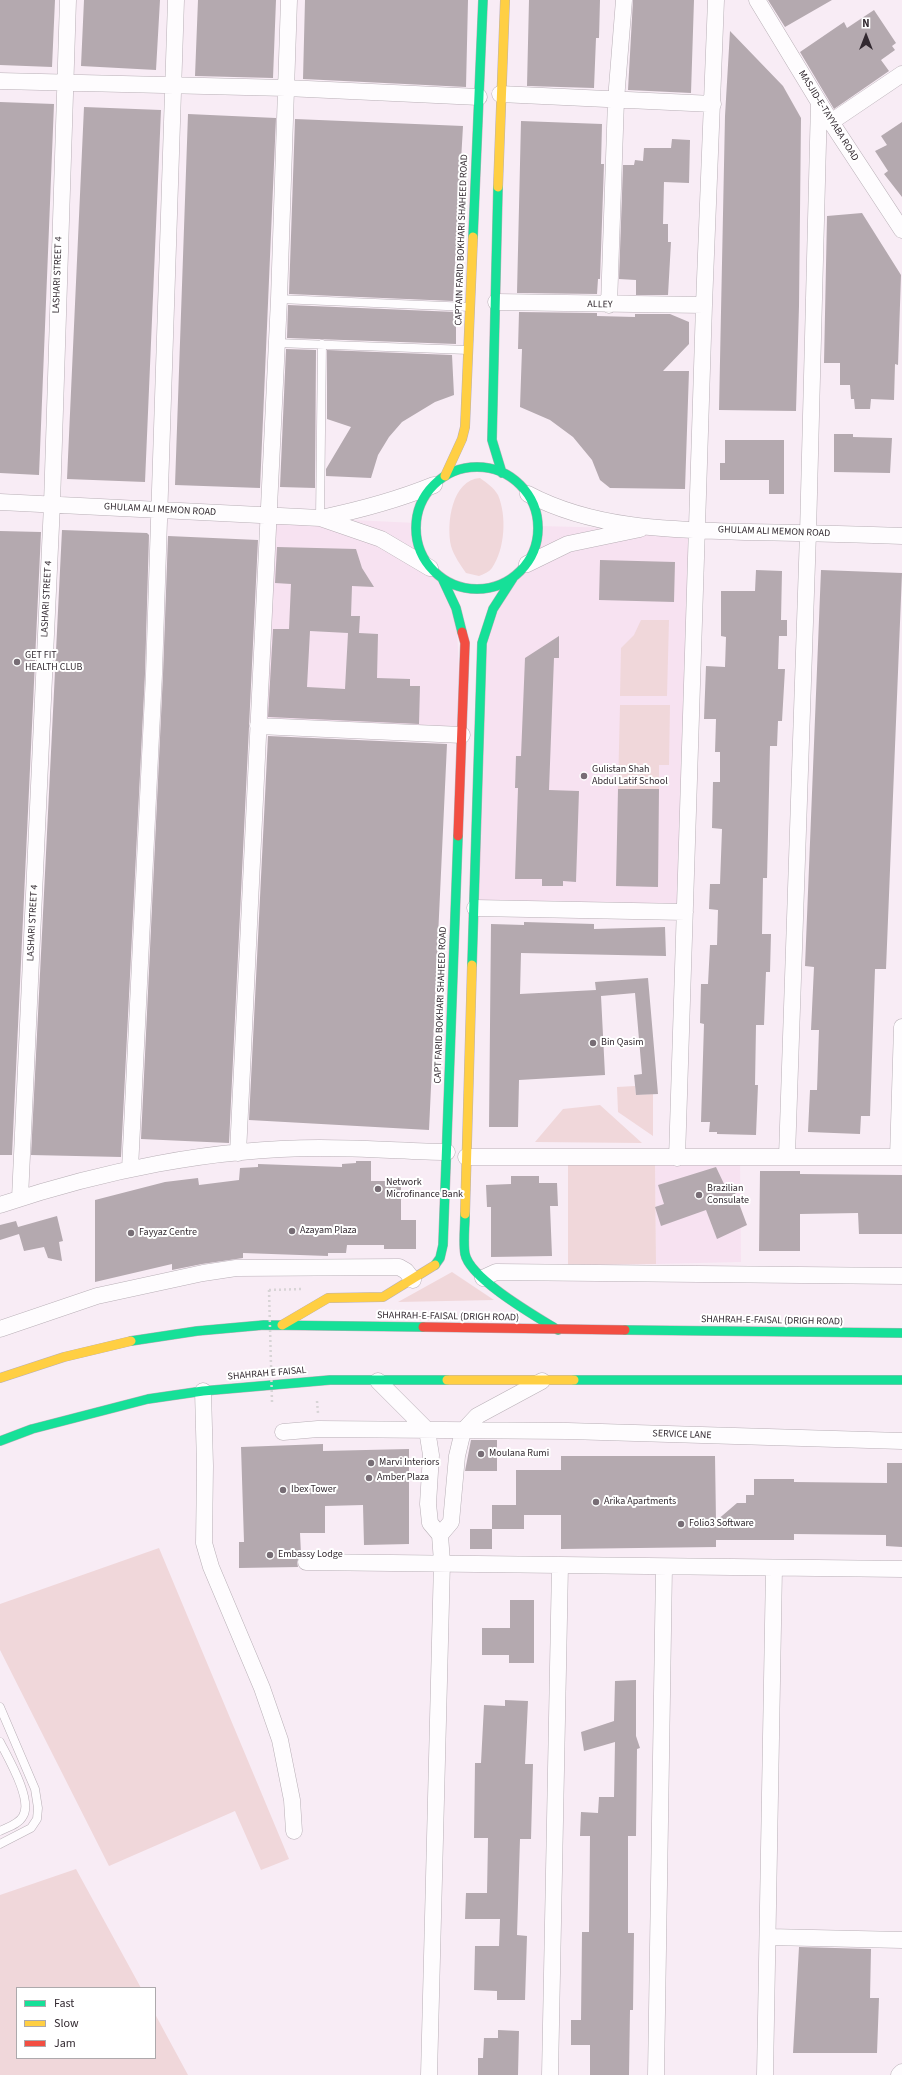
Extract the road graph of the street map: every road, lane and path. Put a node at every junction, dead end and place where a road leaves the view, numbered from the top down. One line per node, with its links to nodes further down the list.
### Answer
1 (68, 0): 11 (street, LASHARI STREET 4)
2 (176, 0): 12 (street)
3 (289, 0): 13 (street)
4 (483, 0): 15 (main road, CAPTAIN FARID BOKHARI SHAHEED ROAD)
5 (505, 0): 14 (main road)
6 (624, 0): 16 (street)
7 (716, 0): 18 (street)
8 (757, 0): 17 (street, MASJID-E-TAYYABA ROAD)
9 (902, 74): 19 (street)
10 (0, 81): 11 (street)
11 (64, 83): 12 (street); 33 (street, LASHARI STREET 4)
12 (173, 86): 13 (street); 34 (street)
13 (286, 88): 15 (street); 21 (street)
14 (500, 94): 16 (street); 22 (main road)
15 (479, 97): 25 (main road, CAPTAIN FARID BOKHARI SHAHEED ROAD)
16 (616, 100): 18 (street); 23 (street)
17 (819, 103): 19 (street, MASJID-E-TAYYABA ROAD); 39 (street)
18 (713, 104): 24 (street)
19 (831, 122): 20 (street, MASJID-E-TAYYABA ROAD)
20 (902, 230)
21 (279, 298): 25 (lane); 26 (street)
22 (496, 302): 23 (street, ALLEY); 29 (main road)
23 (609, 305): 24 (street, ALLEY)
24 (704, 305): 38 (street)
25 (470, 307): 28 (main road, CAPTAIN FARID BOKHARI SHAHEED ROAD)
26 (277, 343): 27 (lane); 35 (street)
27 (322, 344): 28 (lane); 36 (lane)
28 (468, 350): 30 (main road, CAPTAIN FARID BOKHARI SHAHEED ROAD)
29 (502, 473): 30 (main road); 31 (main road)
30 (439, 481): 36 (street); 42 (main road)
31 (528, 494): 37 (street); 41 (main road)
32 (0, 502): 33 (street, GHULAM ALI MEMON ROAD)
33 (52, 504): 34 (street, GHULAM ALI MEMON ROAD); 57 (street, LASHARI STREET 4)
34 (161, 510): 35 (street, GHULAM ALI MEMON ROAD); 56 (street)
35 (268, 516): 36 (street, GHULAM ALI MEMON ROAD); 45 (street)
36 (320, 518): 42 (street)
37 (647, 528): 38 (street, GHULAM ALI MEMON ROAD); 41 (street)
38 (698, 530): 39 (street, GHULAM ALI MEMON ROAD); 48 (street)
39 (808, 533): 40 (street, GHULAM ALI MEMON ROAD); 52 (street)
40 (902, 536)
41 (527, 564): 44 (main road)
42 (430, 568): 43 (main road)
43 (442, 578): 44 (main road); 46 (main road, CAPT FARID BOKHARI SHAHEED ROAD)
44 (513, 578): 47 (main road)
45 (258, 726): 46 (street); 50 (street)
46 (462, 734): 51 (main road, CAPT FARID BOKHARI SHAHEED ROAD)
47 (475, 908): 48 (street); 53 (main road)
48 (685, 912): 55 (street)
49 (902, 1027): 54 (street)
50 (238, 1152): 51 (street); 56 (street)
51 (447, 1152): 61 (main road, CAPT FARID BOKHARI SHAHEED ROAD)
52 (787, 1156): 54 (street); 55 (street)
53 (466, 1157): 55 (street); 60 (main road)
54 (900, 1157)
55 (677, 1158)
56 (130, 1169): 57 (street)
57 (20, 1198): 58 (street)
58 (0, 1205)
59 (902, 1276): 60 (street)
60 (483, 1278): 65 (main road)
61 (413, 1280): 63 (main road, CAPT FARID BOKHARI SHAHEED ROAD); 64 (street)
62 (305, 1289): 72 (path, bridge)
63 (282, 1325): 65 (main road, SHAHRAH-E-FAISAL (DRIGH ROAD)); 67 (main road, SHAHRAH-E-FAISAL (DRIGH ROAD))
64 (0, 1329)
65 (558, 1330): 66 (main road, SHAHRAH-E-FAISAL (DRIGH ROAD))
66 (902, 1333)
67 (0, 1378)
68 (378, 1380): 69 (main road, SHAHRAH E FAISAL); 71 (main road, SHAHRAH E FAISAL); 73 (street)
69 (543, 1380): 70 (main road); 74 (street)
70 (902, 1380)
71 (203, 1391): 76 (main road, SHAHRAH E FAISAL); 91 (street)
72 (272, 1402)
73 (427, 1430): 74 (street, SERVICE LANE); 75 (street, SERVICE LANE); 78 (street)
74 (463, 1431): 77 (street, SERVICE LANE); 78 (street)
75 (283, 1432)
76 (0, 1441)
77 (902, 1441)
78 (440, 1535): 80 (street)
79 (306, 1562): 80 (street)
80 (442, 1562): 81 (street); 97 (street)
81 (560, 1566): 82 (street); 98 (street)
82 (664, 1567): 83 (street); 99 (street)
83 (774, 1568): 84 (street); 94 (street)
84 (902, 1569)
85 (0, 1707): 87 (lane)
86 (0, 1742): 88 (lane)
87 (38, 1797): 88 (lane); 92 (lane)
88 (26, 1799): 89 (lane)
89 (19, 1821): 90 (lane); 92 (lane)
90 (0, 1830)
91 (294, 1831)
92 (24, 1832): 93 (lane)
93 (0, 1844)
94 (768, 1937): 95 (street); 100 (street)
95 (902, 1940)
96 (902, 2072): 101 (street)
97 (429, 2075)
98 (550, 2075)
99 (656, 2075)
100 (765, 2075)
101 (899, 2075)

